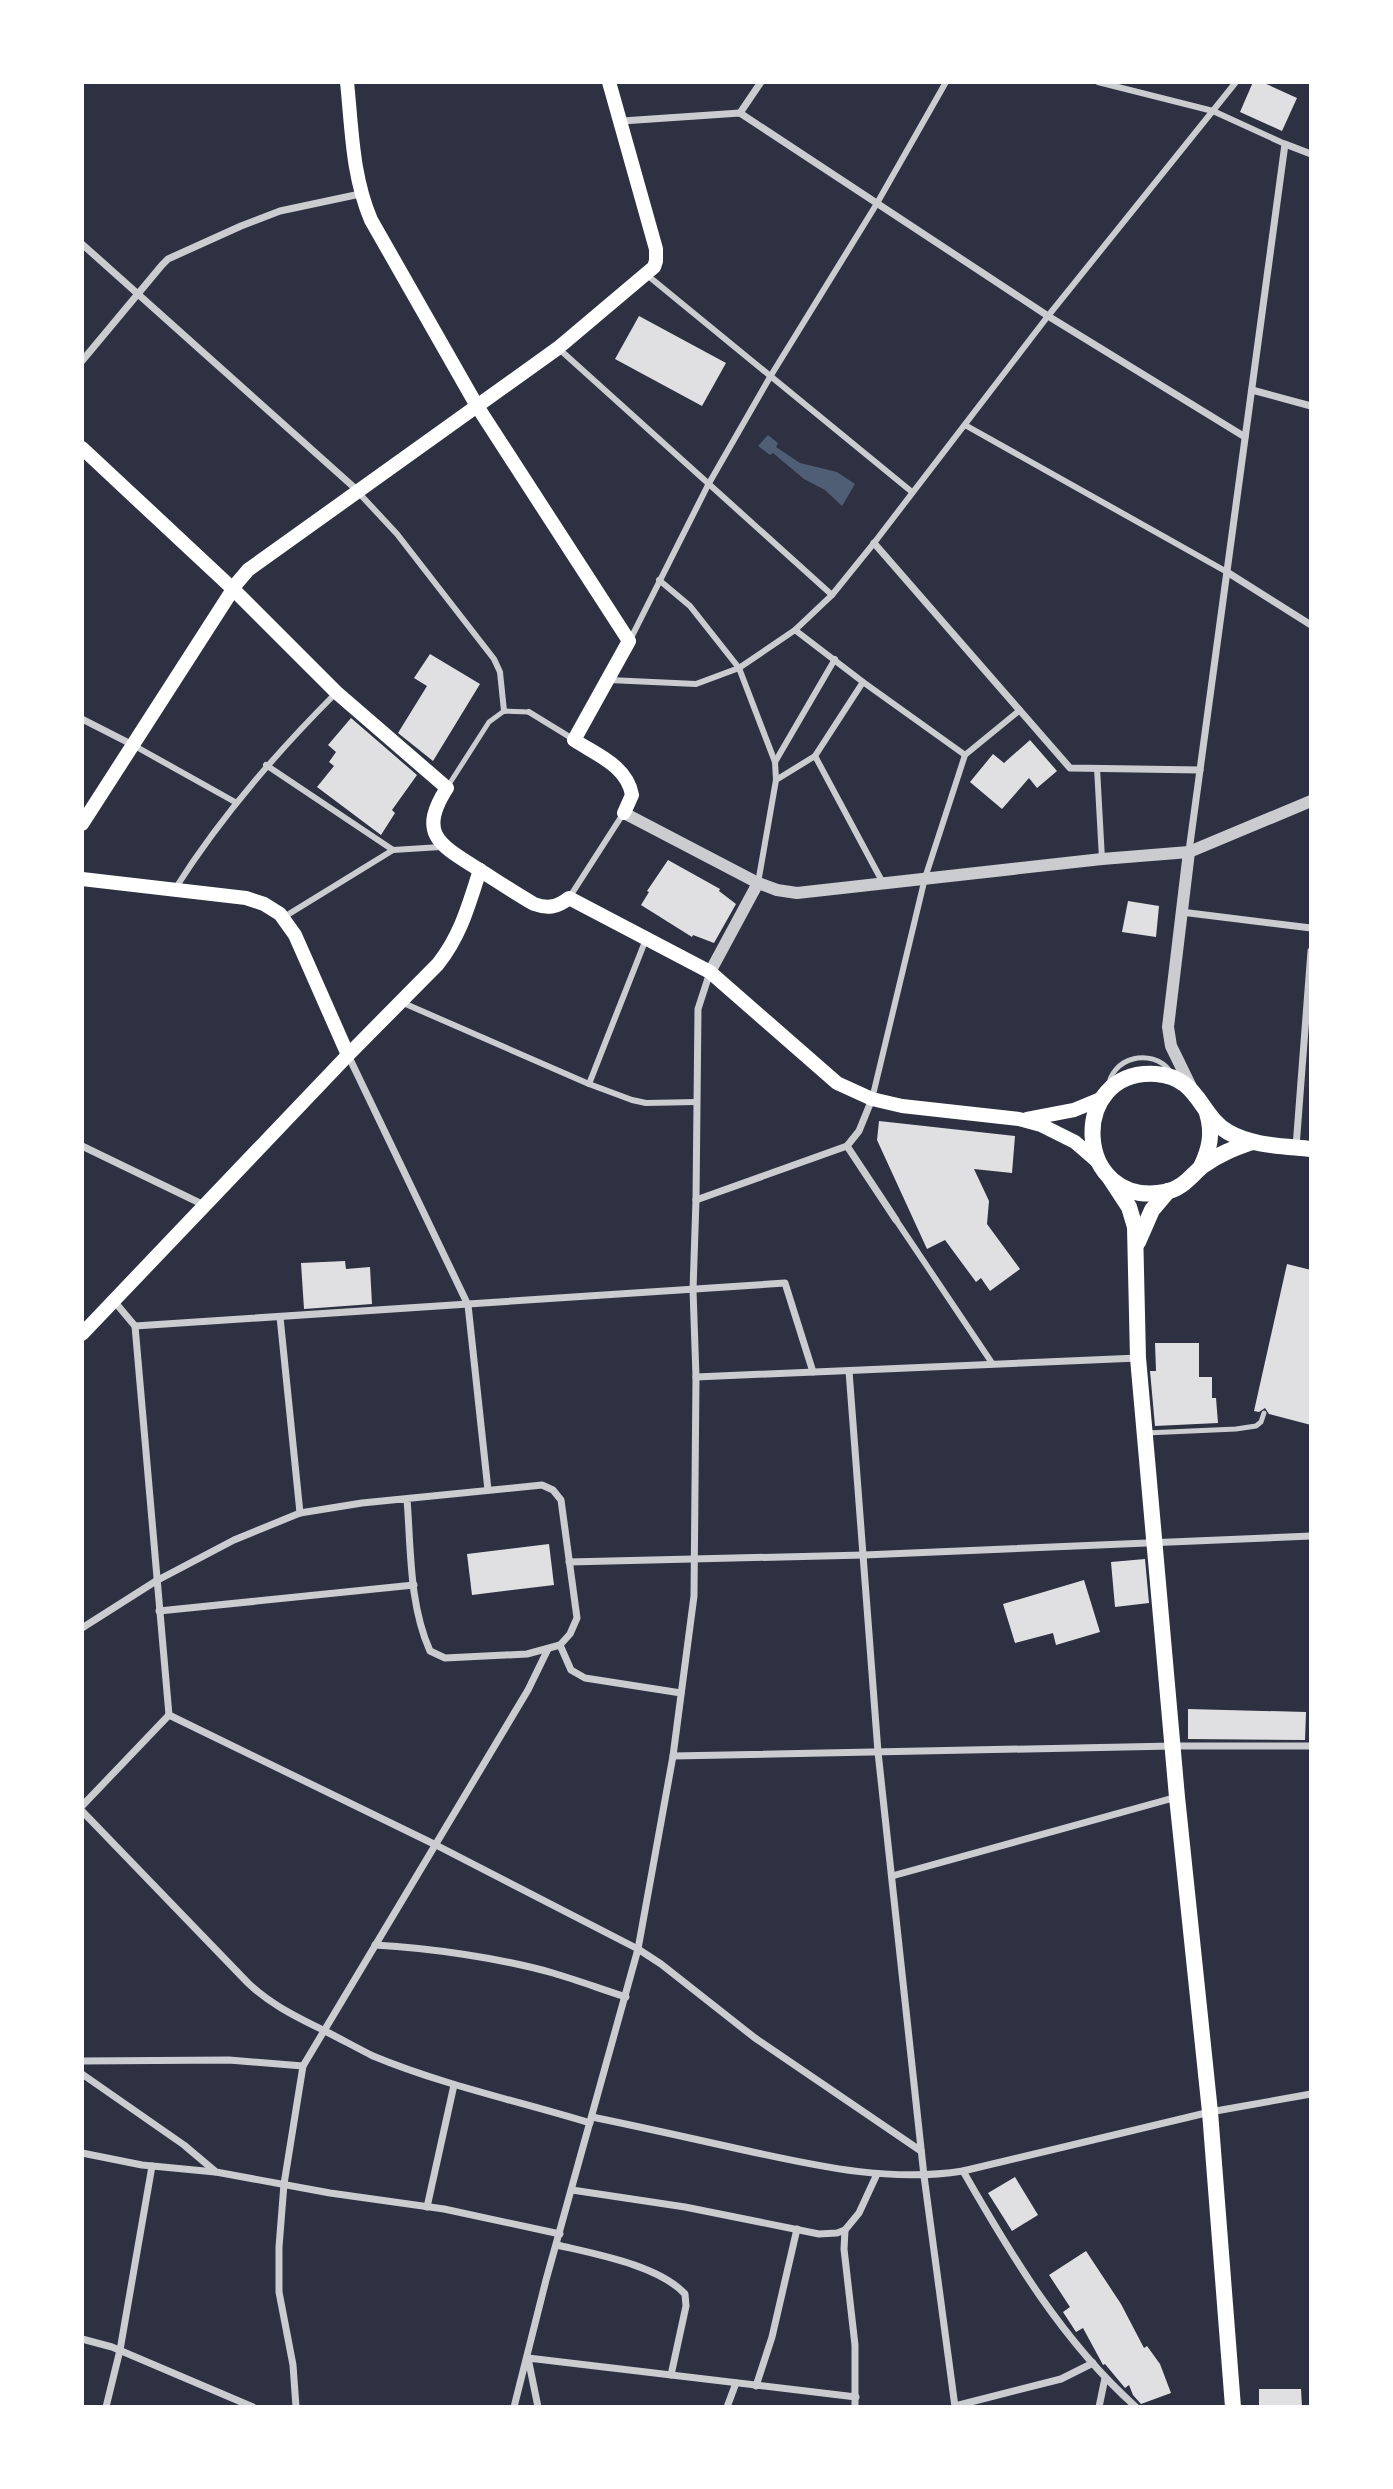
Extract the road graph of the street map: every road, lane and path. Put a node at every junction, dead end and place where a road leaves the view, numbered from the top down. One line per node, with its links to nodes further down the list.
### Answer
1 (347, 82): 12 (main road)
2 (609, 82): 9 (main road)
3 (761, 82): 8 (street)
4 (946, 82): 13 (street)
5 (1098, 82): 7 (street)
6 (1236, 82): 7 (street)
7 (1213, 111): 10 (street); 17 (street)
8 (740, 113): 9 (street); 13 (street)
9 (622, 121): 15 (main road)
10 (1285, 144): 11 (street); 21 (street)
11 (1311, 154)
12 (360, 194): 16 (street); 23 (main road)
13 (876, 205): 17 (street); 20 (street)
14 (82, 244): 16 (street)
15 (645, 274): 18 (main road); 20 (street)
16 (138, 295): 19 (street); 28 (street)
17 (1048, 316): 24 (street); 25 (street)
18 (558, 348): 23 (main road); 27 (street)
19 (82, 361)
20 (769, 377): 27 (street); 29 (street)
21 (1252, 390): 22 (street); 25 (street)
22 (1311, 405)
23 (477, 406): 28 (main road); 37 (main road)
24 (965, 425): 29 (street); 31 (street)
25 (1245, 437): 31 (street)
26 (82, 448): 33 (main road)
27 (708, 485): 32 (street); 34 (street)
28 (357, 490): 33 (main road); 44 (street)
29 (912, 492): 30 (street)
30 (874, 543): 34 (street); 43 (street)
31 (1227, 572): 35 (street); 54 (street)
32 (659, 580): 37 (street); 39 (street)
33 (233, 589): 42 (main road); 48 (main road)
34 (832, 595): 36 (street)
35 (1311, 625)
36 (795, 630): 38 (street); 39 (street)
37 (629, 641): 40 (main road)
38 (835, 659): 41 (street); 51 (street)
39 (739, 668): 40 (street); 51 (street)
40 (609, 680): 47 (main road)
41 (863, 682): 49 (street); 50 (street)
42 (336, 692): 52 (street); 56 (main road)
43 (1020, 710): 49 (street); 53 (street)
44 (504, 712): 45 (lane); 56 (lane)
45 (529, 712): 47 (street)
46 (82, 719): 48 (street)
47 (574, 740): 59 (main road)
48 (133, 745): 58 (street); 60 (main road)
49 (965, 755): 66 (street)
50 (815, 756): 55 (street); 69 (street)
51 (775, 762): 55 (street)
52 (266, 765): 58 (street); 62 (street)
53 (1097, 768): 54 (street); 64 (street)
54 (1200, 770): 63 (street)
55 (776, 780): 68 (street)
56 (447, 788): 61 (main road)
57 (1311, 801): 63 (street)
58 (235, 802): 70 (street)
59 (624, 813): 68 (street); 71 (street)
60 (82, 824)
61 (442, 846): 62 (street); 65 (main road)
62 (393, 850): 73 (street)
63 (1189, 852): 64 (street); 72 (street)
64 (1102, 859): 66 (street)
65 (480, 870): 71 (main road); 78 (main road)
66 (925, 878): 69 (street); 83 (street)
67 (82, 879): 70 (main road)
68 (758, 883): 69 (street); 77 (street)
69 (883, 883)
70 (175, 888): 73 (main road)
71 (569, 898): 75 (main road)
72 (1181, 912): 74 (street); 81 (street)
73 (284, 917): 79 (main road)
74 (1311, 928)
75 (646, 939): 77 (main road); 80 (street)
76 (1311, 951): 90 (street)
77 (710, 972): 83 (main road); 84 (street)
78 (400, 1001): 79 (main road); 80 (street)
79 (348, 1055): 96 (main road); 101 (street)
80 (589, 1084): 84 (street)
81 (1194, 1091): 82 (main road); 85 (main road)
82 (1105, 1095): 86 (main road); 91 (main road)
83 (872, 1098): 86 (main road); 89 (street)
84 (696, 1102): 95 (street)
85 (1206, 1108): 87 (main road); 92 (main road)
86 (1019, 1119): 91 (main road)
87 (1252, 1142): 90 (main road); 92 (main road)
88 (82, 1146): 96 (street)
89 (847, 1146): 95 (street); 97 (street)
90 (1303, 1148)
91 (1098, 1162): 93 (main road)
92 (1201, 1167): 94 (main road)
93 (1111, 1178): 94 (main road); 98 (main road)
94 (1168, 1191): 98 (main road)
95 (696, 1200): 99 (street)
96 (204, 1205): 100 (main road)
97 (896, 1220): 107 (street)
98 (1137, 1244): 106 (main road)
99 (693, 1290): 101 (street); 109 (street); 110 (street)
100 (114, 1301): 103 (main road); 104 (street)
101 (468, 1305): 102 (street); 113 (street)
102 (280, 1317): 104 (street); 115 (street)
103 (88, 1319): 105 (main road)
104 (135, 1326): 121 (street)
105 (82, 1334)
106 (1138, 1358): 107 (street); 112 (main road)
107 (992, 1363): 108 (street)
108 (849, 1371): 109 (street); 118 (street)
109 (813, 1372): 110 (street)
110 (696, 1377): 119 (street)
111 (1264, 1413): 112 (lane)
112 (1145, 1433): 117 (main road)
113 (488, 1490): 114 (street); 120 (street)
114 (407, 1499): 115 (street); 122 (street)
115 (300, 1513): 121 (street)
116 (1311, 1536): 117 (street)
117 (1156, 1543): 118 (street); 129 (main road)
118 (864, 1555): 119 (street); 131 (street)
119 (694, 1560): 120 (street); 127 (street)
120 (569, 1562): 125 (street)
121 (156, 1581): 123 (street); 124 (street)
122 (414, 1585): 123 (street); 126 (street)
123 (159, 1611): 128 (street)
124 (82, 1628)
125 (560, 1645): 126 (street); 127 (street)
126 (548, 1649): 135 (street)
127 (681, 1693): 132 (street)
128 (169, 1714): 134 (street); 135 (street)
129 (1173, 1746): 130 (street); 131 (street); 133 (main road)
130 (1311, 1746)
131 (878, 1752): 132 (street); 136 (street)
132 (673, 1756): 138 (street)
133 (1177, 1797): 136 (street); 146 (main road)
134 (82, 1809): 140 (street)
135 (436, 1845): 137 (street); 138 (street)
136 (892, 1876): 148 (street)
137 (375, 1945): 139 (street); 140 (street)
138 (638, 1949): 139 (street); 148 (street)
139 (626, 1997): 147 (street)
140 (322, 2030): 142 (street); 144 (street)
141 (82, 2062): 142 (street)
142 (303, 2066): 155 (street)
143 (82, 2074): 152 (street)
144 (454, 2085): 147 (street); 157 (street)
145 (1311, 2094): 146 (street)
146 (1210, 2112): 151 (street); 181 (main road)
147 (591, 2120): 153 (street); 156 (street)
148 (921, 2151): 154 (street)
149 (82, 2153): 150 (street)
150 (152, 2166): 152 (street); 163 (street)
151 (962, 2171): 154 (street); 165 (street)
152 (216, 2172): 155 (street)
153 (877, 2174): 154 (street); 159 (street)
154 (924, 2176): 171 (street)
155 (284, 2184): 157 (street); 174 (street)
156 (572, 2190): 158 (street); 160 (street)
157 (427, 2207): 160 (street)
158 (797, 2229): 159 (street); 169 (street)
159 (845, 2230): 170 (street)
160 (560, 2234): 161 (street)
161 (557, 2245): 164 (street); 166 (street)
162 (82, 2339): 163 (street)
163 (120, 2350): 172 (street); 173 (street)
164 (528, 2358): 166 (street); 175 (street); 176 (street)
165 (1093, 2363): 167 (street); 171 (street)
166 (671, 2375): 168 (street)
167 (1105, 2378): 179 (street); 180 (street)
168 (736, 2383): 169 (street); 177 (street)
169 (755, 2386): 170 (street)
170 (856, 2397): 178 (street)
171 (955, 2406)
172 (106, 2407)
173 (253, 2407)
174 (296, 2407)
175 (514, 2407)
176 (538, 2407)
177 (727, 2407)
178 (855, 2407)
179 (1099, 2407)
180 (1136, 2407)
181 (1233, 2407)

